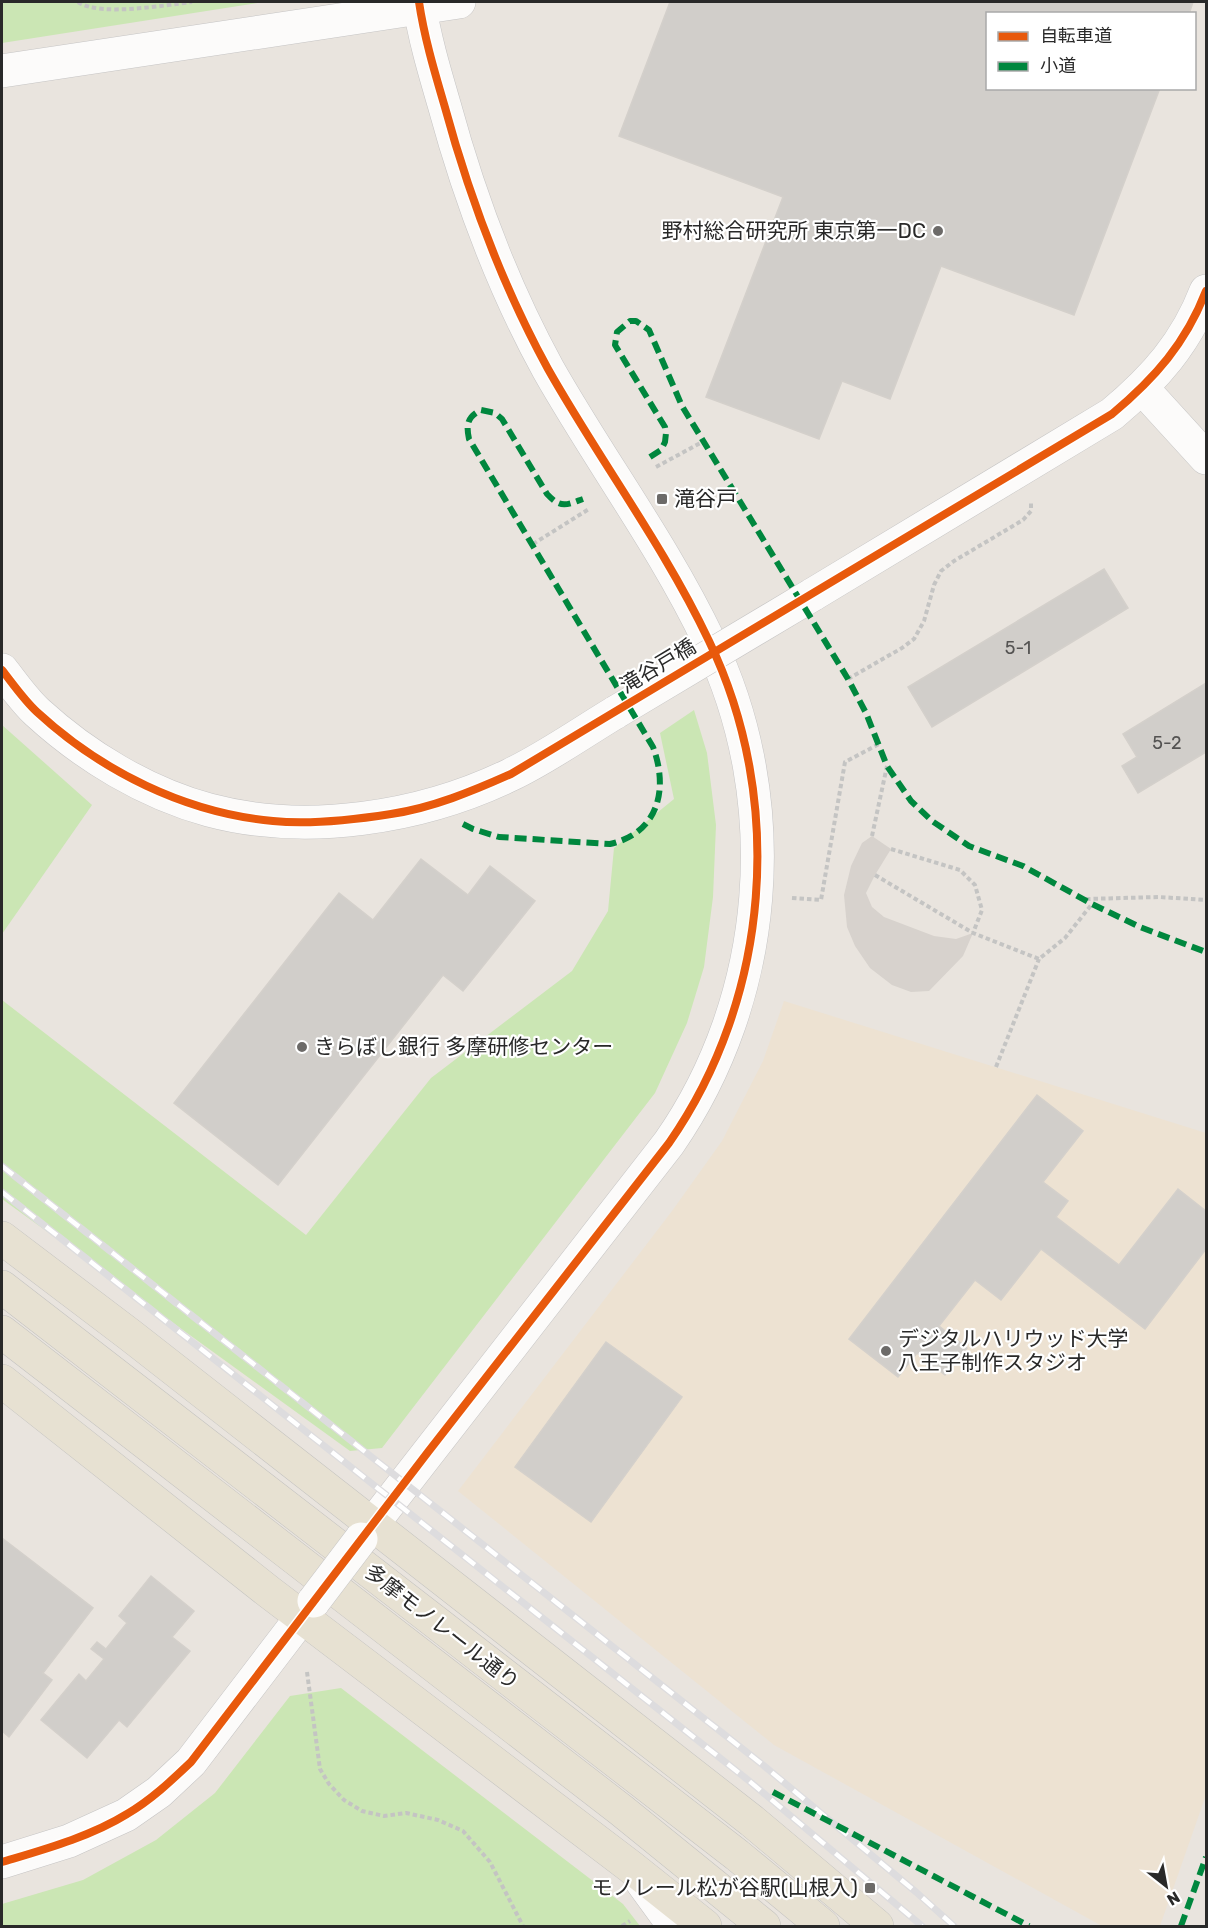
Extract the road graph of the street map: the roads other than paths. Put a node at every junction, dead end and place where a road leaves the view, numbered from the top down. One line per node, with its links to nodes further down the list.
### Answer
1 (459, 2): 2 (street)
2 (420, 4): 3 (street); 12 (street)
3 (2, 71)
4 (1206, 291): 5 (street, 滝谷戸橋)
5 (1143, 388): 6 (street); 7 (street, 滝谷戸橋, bridge)
6 (1206, 458)
7 (2, 670)
8 (2, 1238): 12 (main road)
9 (2, 1287): 19 (main road, 多摩モノレール通り)
10 (2, 1332): 18 (main road, 多摩モノレール通り)
11 (2, 1382): 13 (main road)
12 (367, 1532): 13 (street, bridge); 20 (main road)
13 (308, 1609): 14 (street); 15 (main road)
14 (2, 1862)
15 (631, 1867): 16 (street); 17 (main road)
16 (674, 1926)
17 (705, 1926)
18 (764, 1926)
19 (823, 1926)
20 (877, 1926)

